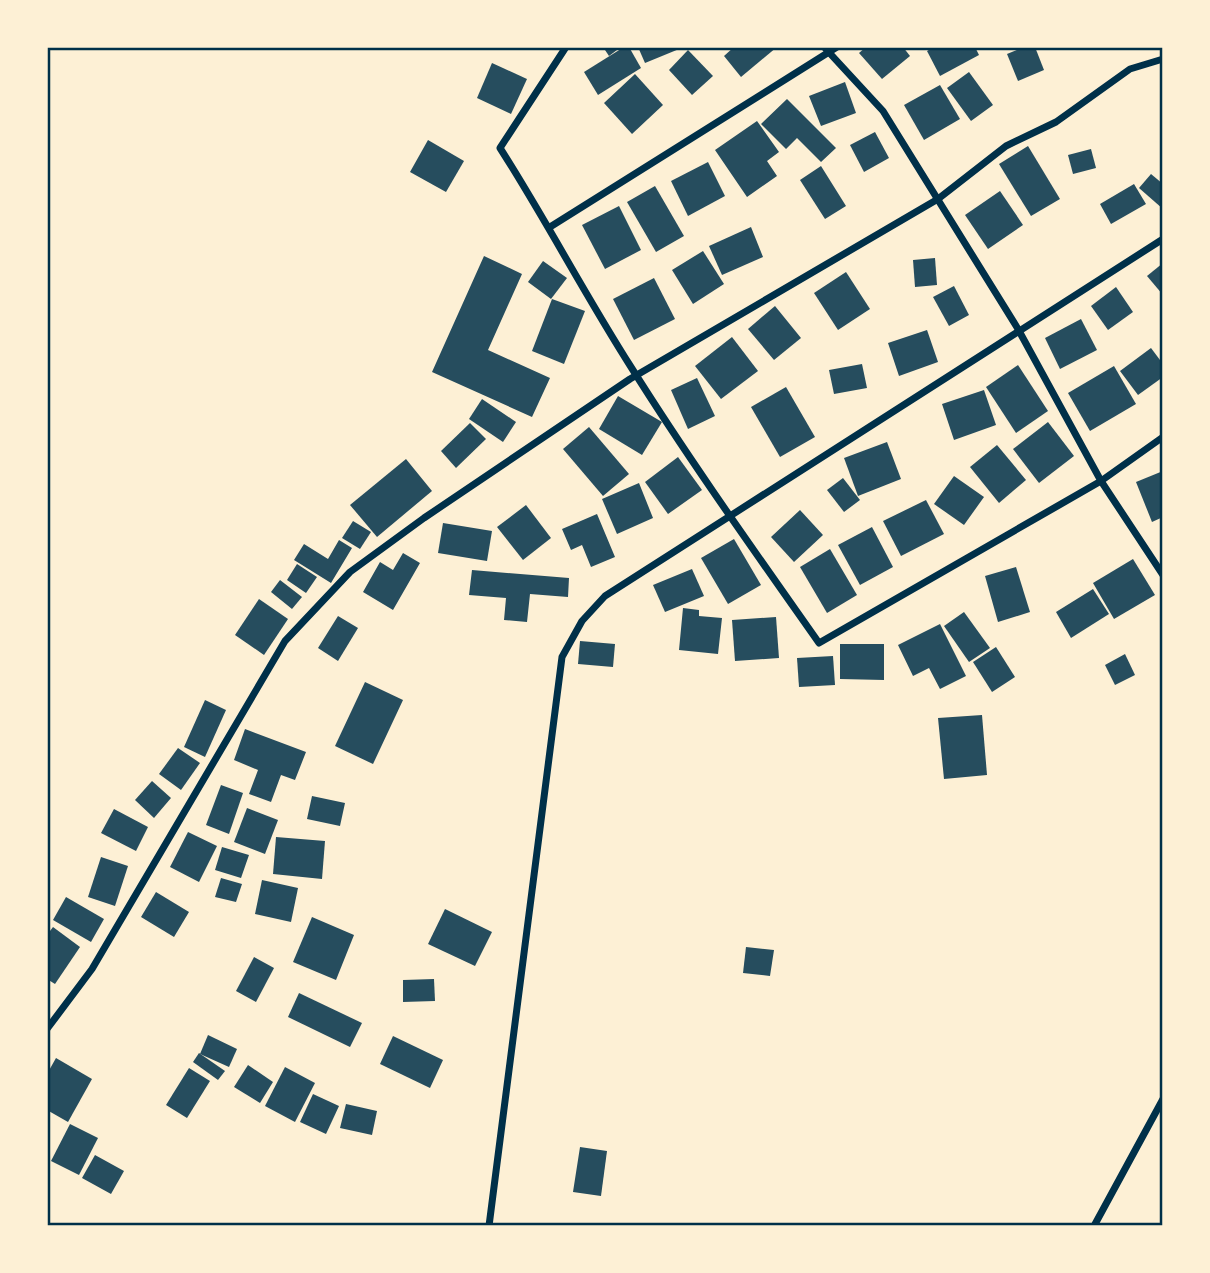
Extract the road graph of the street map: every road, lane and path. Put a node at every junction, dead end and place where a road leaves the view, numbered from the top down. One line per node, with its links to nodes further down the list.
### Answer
1 (566, 47): 6 (street)
2 (838, 47): 3 (street)
3 (827, 50): 5 (street); 6 (street)
4 (1163, 59): 5 (street)
5 (938, 199): 8 (street); 9 (street)
6 (550, 227): 9 (street)
7 (1163, 239): 8 (street)
8 (1017, 330): 11 (street); 12 (street)
9 (636, 376): 12 (street); 14 (street)
10 (1163, 437): 11 (street)
11 (1101, 481): 12 (street); 13 (street)
12 (729, 516): 18 (street)
13 (1163, 575)
14 (47, 1029)
15 (1163, 1099): 16 (street)
16 (1152, 1117): 17 (street); 19 (street)
17 (1163, 1119)
18 (489, 1226)
19 (1094, 1226)

